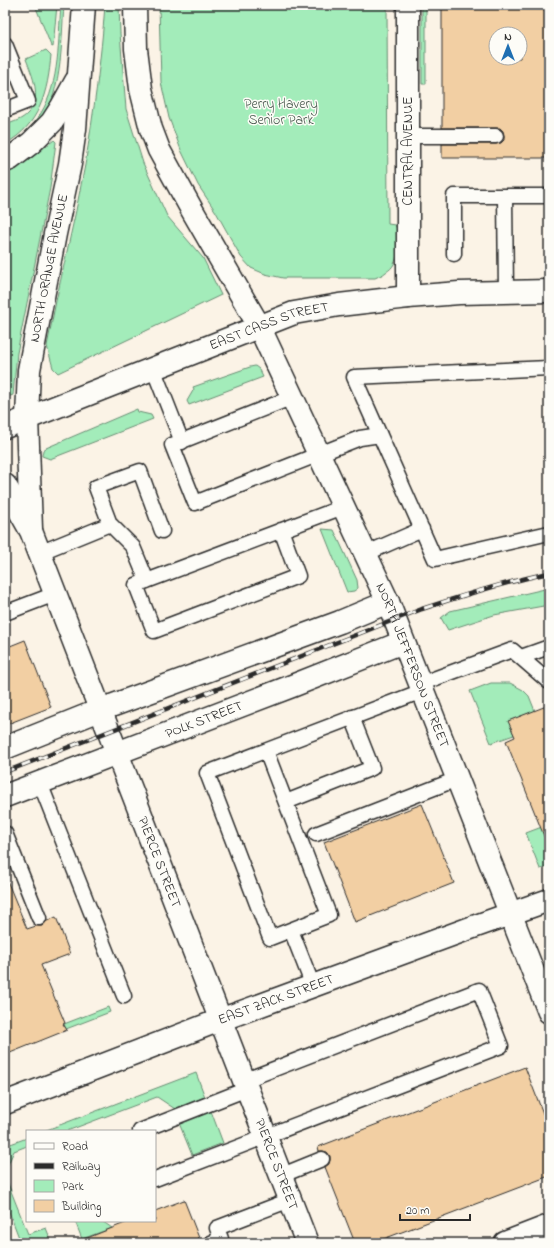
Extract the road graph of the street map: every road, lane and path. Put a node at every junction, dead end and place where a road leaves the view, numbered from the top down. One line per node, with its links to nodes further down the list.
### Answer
1 (84, 5): 5 (main road, NORTH ORANGE AVENUE)
2 (135, 5): 16 (main road)
3 (408, 5): 7 (main road, CENTRAL AVENUE)
4 (5, 44): 6 (lane)
5 (78, 77): 9 (main road); 20 (main road, NORTH ORANGE AVENUE)
6 (5, 110)
7 (408, 136): 8 (lane); 15 (main road, CENTRAL AVENUE)
8 (496, 136)
9 (5, 161)
10 (505, 196): 11 (lane); 12 (lane); 14 (lane)
11 (549, 196)
12 (454, 254)
13 (549, 291): 14 (main road, EAST CASS STREET)
14 (506, 292): 15 (main road, EAST CASS STREET)
15 (408, 297): 16 (main road, EAST CASS STREET)
16 (259, 326): 17 (main road, EAST CASS STREET); 19 (main road, NORTH JEFFERSON STREET)
17 (153, 368): 20 (main road, EAST CASS STREET); 23 (lane)
18 (549, 368): 22 (lane)
19 (293, 397): 23 (lane); 24 (main road, NORTH JEFFERSON STREET)
20 (27, 418): 21 (main road, EAST CASS STREET); 30 (main road, NORTH ORANGE AVENUE)
21 (5, 427)
22 (380, 435): 24 (lane); 28 (lane)
23 (182, 442): 24 (lane)
24 (318, 454): 26 (main road, NORTH JEFFERSON STREET)
25 (5, 485): 30 (main road, PIERCE STREET)
26 (343, 506): 29 (lane); 34 (main road, NORTH JEFFERSON STREET)
27 (110, 524): 31 (lane); 33 (lane); 35 (lane)
28 (422, 529): 32 (lane); 34 (lane)
29 (281, 530): 35 (lane); 35 (lane)
30 (31, 531): 33 (main road, PIERCE STREET)
31 (162, 531)
32 (549, 533)
33 (39, 553): 36 (main road, PIERCE STREET)
34 (365, 554): 37 (main road, NORTH JEFFERSON STREET)
35 (147, 581)
36 (55, 594): 38 (lane); 44 (main road, PIERCE STREET)
37 (388, 602): 39 (main road, NORTH JEFFERSON STREET); 44 (main road)
38 (5, 613)
39 (403, 642): 43 (main road, NORTH JEFFERSON STREET); 48 (main road, POLK STREET)
40 (549, 647): 41 (lane)
41 (521, 657): 42 (lane); 43 (lane)
42 (549, 682)
43 (421, 688): 45 (lane); 49 (main road, NORTH JEFFERSON STREET)
44 (100, 710): 46 (main road); 48 (main road, PIERCE STREET)
45 (352, 717): 47 (lane); 52 (lane)
46 (5, 748)
47 (266, 751): 52 (lane); 58 (lane)
48 (116, 754): 50 (main road, POLK STREET); 62 (main road, PIERCE STREET)
49 (457, 779): 54 (lane); 56 (main road, NORTH JEFFERSON STREET)
50 (40, 783): 51 (main road, POLK STREET); 60 (lane)
51 (5, 796)
52 (286, 802): 58 (lane)
53 (5, 833): 57 (lane)
54 (316, 834)
55 (549, 900): 56 (main road, EAST ZACK STREET)
56 (510, 914): 59 (main road, EAST ZACK STREET); 61 (main road, NORTH JEFFERSON STREET)
57 (38, 918)
58 (291, 930): 59 (lane)
59 (313, 986): 62 (main road, EAST ZACK STREET)
60 (124, 996)
61 (549, 1012)
62 (220, 1020): 63 (main road, PIERCE STREET); 64 (main road, EAST ZACK STREET)
63 (245, 1085): 65 (lane); 66 (main road, PIERCE STREET); 66 (lane)
64 (5, 1103)
65 (142, 1130)
66 (264, 1136): 68 (main road, PIERCE STREET); 69 (lane)
67 (322, 1159): 68 (lane)
68 (280, 1176): 70 (main road, PIERCE STREET)
69 (156, 1179)
70 (290, 1200): 72 (lane); 73 (main road, PIERCE STREET)
71 (549, 1226): 74 (main road)
72 (211, 1243)
73 (306, 1243)
74 (505, 1243)

